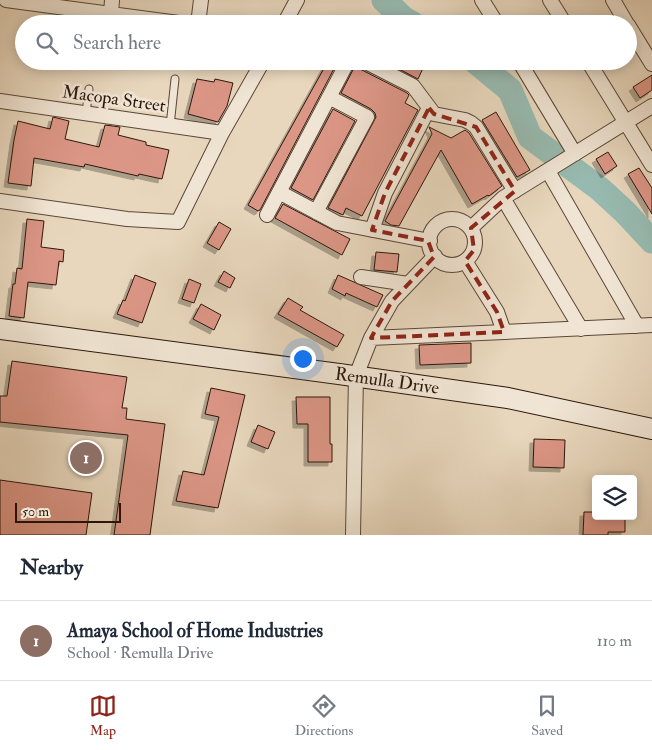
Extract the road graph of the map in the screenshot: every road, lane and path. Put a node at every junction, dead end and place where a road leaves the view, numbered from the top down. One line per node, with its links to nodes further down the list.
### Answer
1 (11, 0): 7 (street)
2 (200, 0): 9 (street)
3 (297, 0): 10 (street)
4 (482, 0): 11 (street)
5 (550, 0): 12 (street)
6 (613, 0): 13 (street)
7 (111, 7): 8 (street)
8 (146, 15)
9 (199, 15)
10 (289, 15)
11 (491, 15)
12 (559, 15)
13 (622, 15)
14 (637, 39): 15 (street)
15 (652, 64)
16 (258, 70): 30 (street)
17 (343, 70): 23 (street)
18 (382, 70): 26 (street)
19 (523, 70): 31 (street)
20 (594, 70): 28 (street)
21 (175, 78): 29 (lane)
22 (89, 89): 27 (lane)
23 (329, 97): 33 (street); 36 (street)
24 (0, 101): 27 (street, Macopa Street)
25 (652, 106): 28 (street)
26 (430, 108): 34 (street); 39 (street)
27 (86, 113): 29 (street, Macopa Street)
28 (626, 123): 31 (street); 32 (street)
29 (170, 126): 30 (street, Macopa Street)
30 (222, 134): 35 (street)
31 (562, 162): 34 (street); 46 (street)
32 (652, 165)
33 (279, 192): 36 (street); 37 (street)
34 (509, 195): 38 (street); 48 (street)
35 (0, 201)
36 (316, 212): 39 (street)
37 (266, 215)
38 (471, 228): 40 (street); 42 (street)
39 (372, 230): 40 (street)
40 (430, 241): 41 (street)
41 (435, 256): 42 (street); 44 (street)
42 (465, 261): 49 (street)
43 (361, 277): 44 (street)
44 (408, 284): 50 (street)
45 (652, 325): 46 (street)
46 (637, 326): 48 (street)
47 (0, 329): 51 (main road, Remulla Drive)
48 (581, 329): 49 (street)
49 (504, 332): 50 (street)
50 (371, 338): 51 (street)
51 (356, 376): 52 (main road, Remulla Drive); 53 (street)
52 (652, 429)
53 (352, 535)

